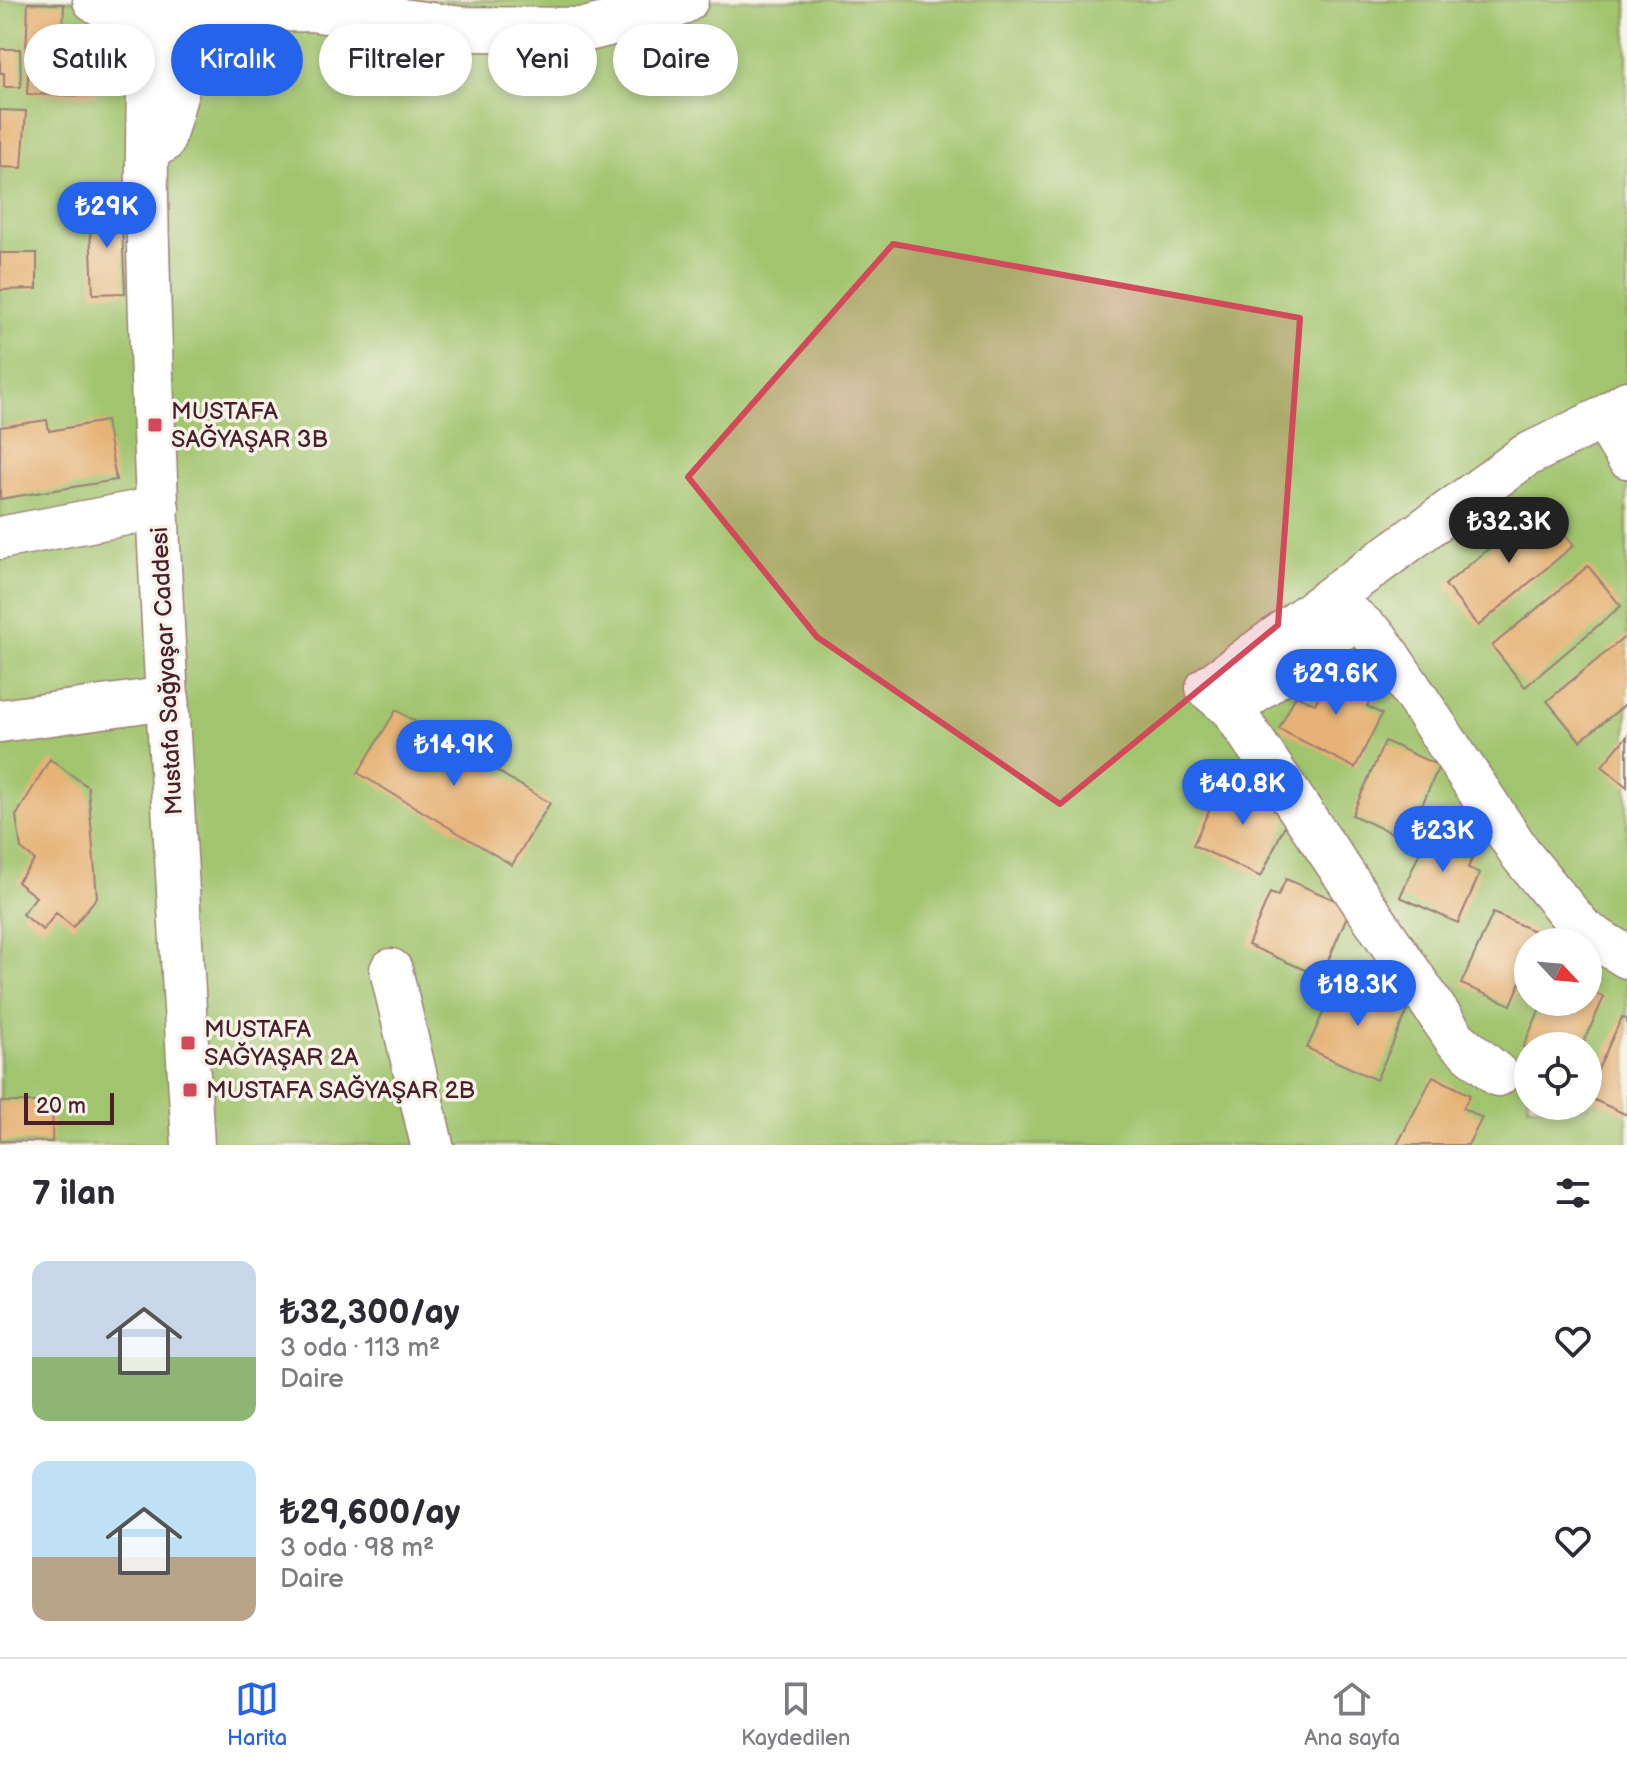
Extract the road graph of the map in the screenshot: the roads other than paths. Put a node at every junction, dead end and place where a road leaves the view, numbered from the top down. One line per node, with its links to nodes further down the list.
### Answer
1 (95, 0): 2 (main road)
2 (150, 0): 5 (main road); 6 (street)
3 (686, 0): 4 (main road)
4 (301, 4): 5 (main road)
5 (205, 5): 6 (street)
6 (147, 197): 9 (street, Mustafa Sağyaşar Caddesi)
7 (1615, 410): 8 (street); 12 (street)
8 (1627, 457)
9 (158, 508): 10 (street); 11 (street, Mustafa Sağyaşar Caddesi)
10 (0, 538)
11 (168, 698): 13 (street); 17 (street, Mustafa Sağyaşar Caddesi)
12 (1232, 709): 14 (street); 16 (street)
13 (0, 721)
14 (1627, 957)
15 (391, 970): 18 (street)
16 (1498, 1075)
17 (193, 1145)
18 (432, 1145)

